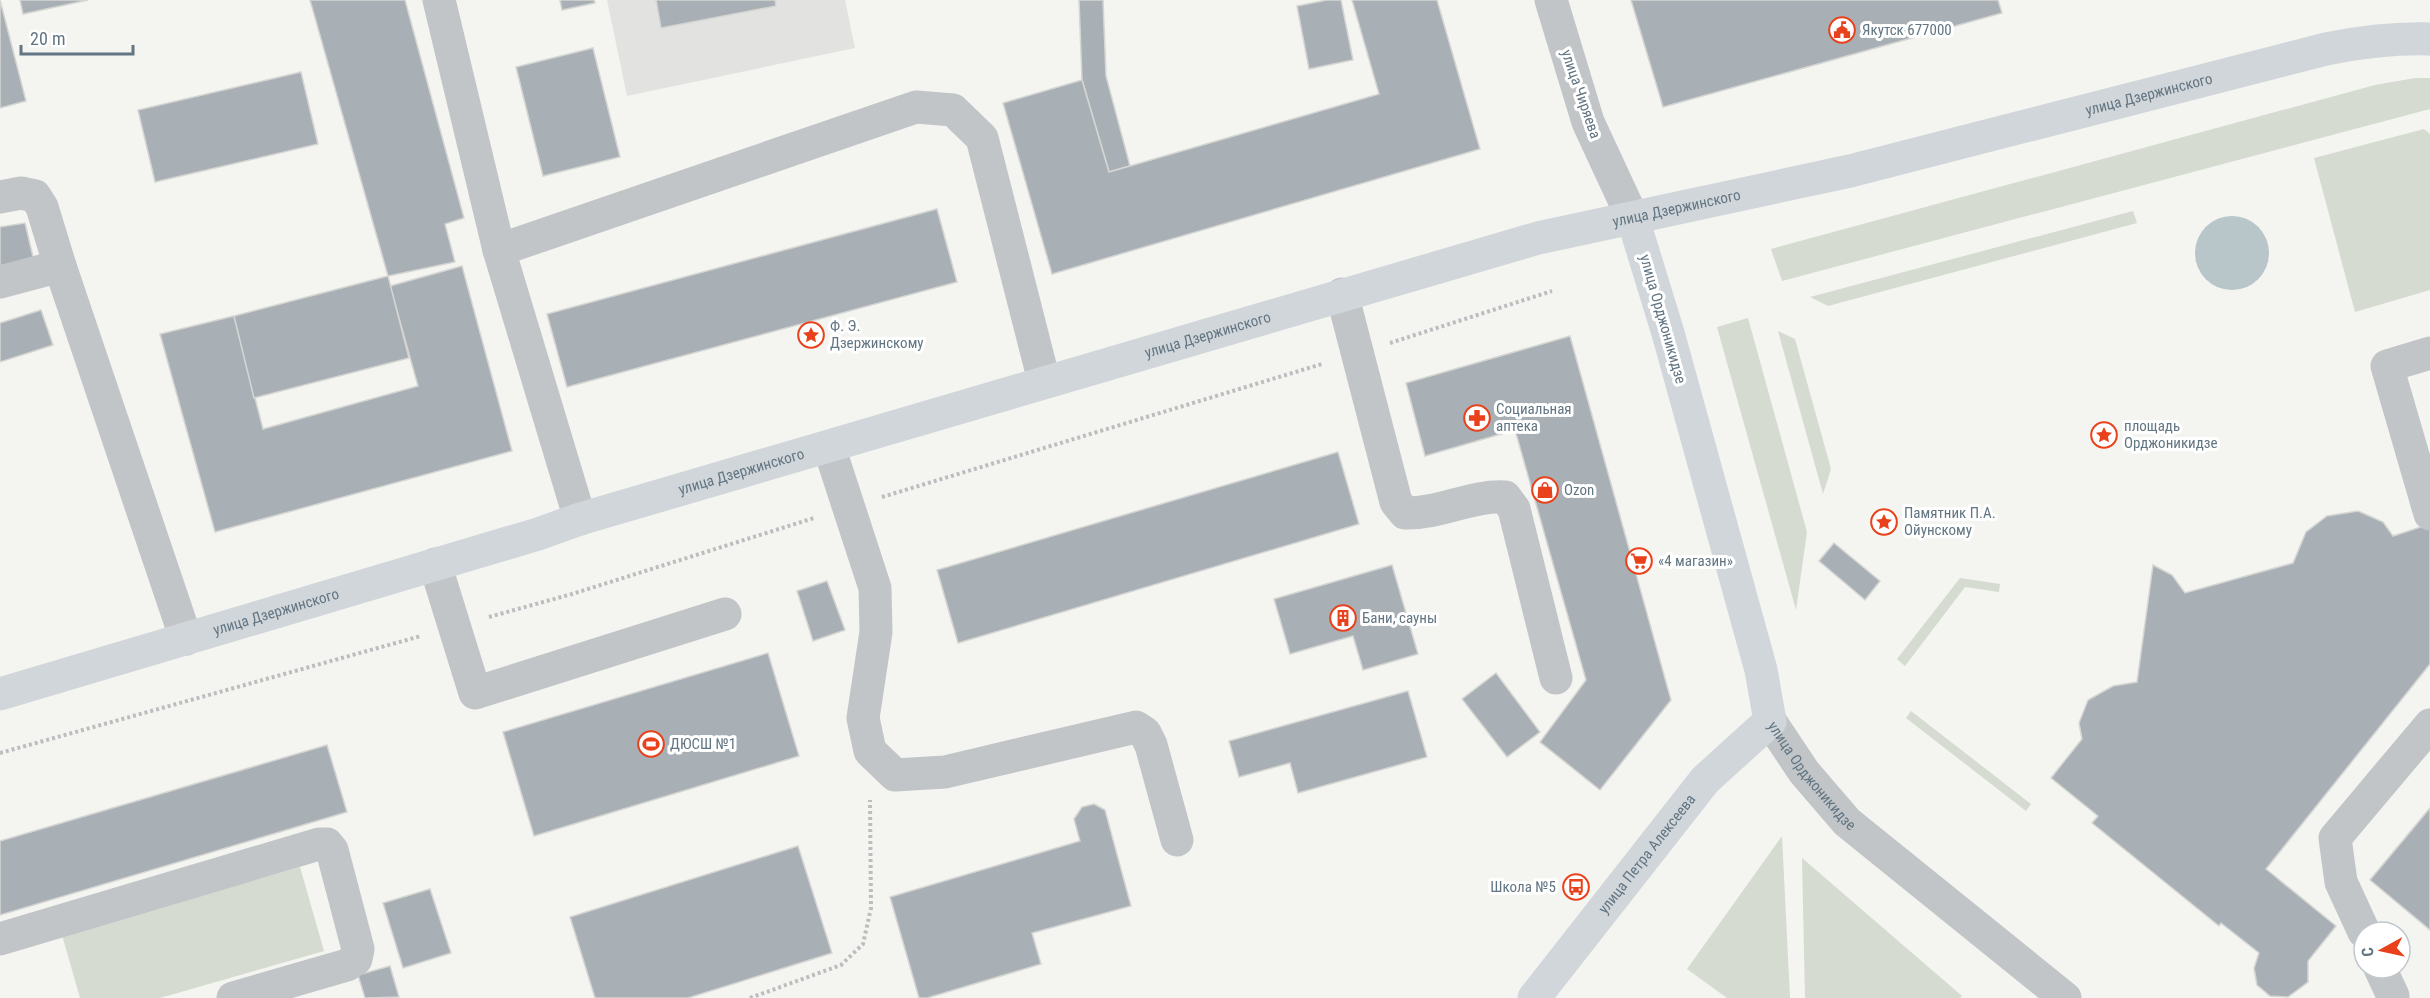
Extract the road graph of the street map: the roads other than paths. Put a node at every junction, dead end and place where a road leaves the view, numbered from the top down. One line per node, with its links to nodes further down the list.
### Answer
1 (439, 0): 6 (street)
2 (1551, 0): 5 (street, улица Чиряева)
3 (2430, 39): 5 (main road, улица Дзержинского)
4 (0, 197): 7 (street)
5 (1633, 219): 9 (main road, улица Дзержинского); 20 (main road, улица Орджоникидзе)
6 (499, 250): 11 (street); 14 (street)
7 (60, 266): 8 (street); 17 (street)
8 (0, 282)
9 (1342, 294): 11 (main road, улица Дзержинского); 18 (street)
10 (2430, 353): 13 (street)
11 (1044, 381): 12 (main road, улица Дзержинского)
12 (829, 447): 14 (main road, улица Дзержинского); 22 (street)
13 (2430, 514)
14 (580, 519): 15 (main road, улица Дзержинского)
15 (435, 564): 16 (street); 17 (main road, улица Дзержинского)
16 (725, 614)
17 (186, 639): 19 (main road, улица Дзержинского)
18 (1556, 678)
19 (0, 694)
20 (1770, 721): 27 (main road, улица Петра Алексеева); 28 (street, улица Орджоникидзе)
21 (2430, 725): 23 (street)
22 (1177, 840)
23 (2358, 920)
24 (0, 939): 26 (street)
25 (2386, 980): 29 (street)
26 (233, 998)
27 (1534, 998)
28 (2066, 998)
29 (2392, 998)

